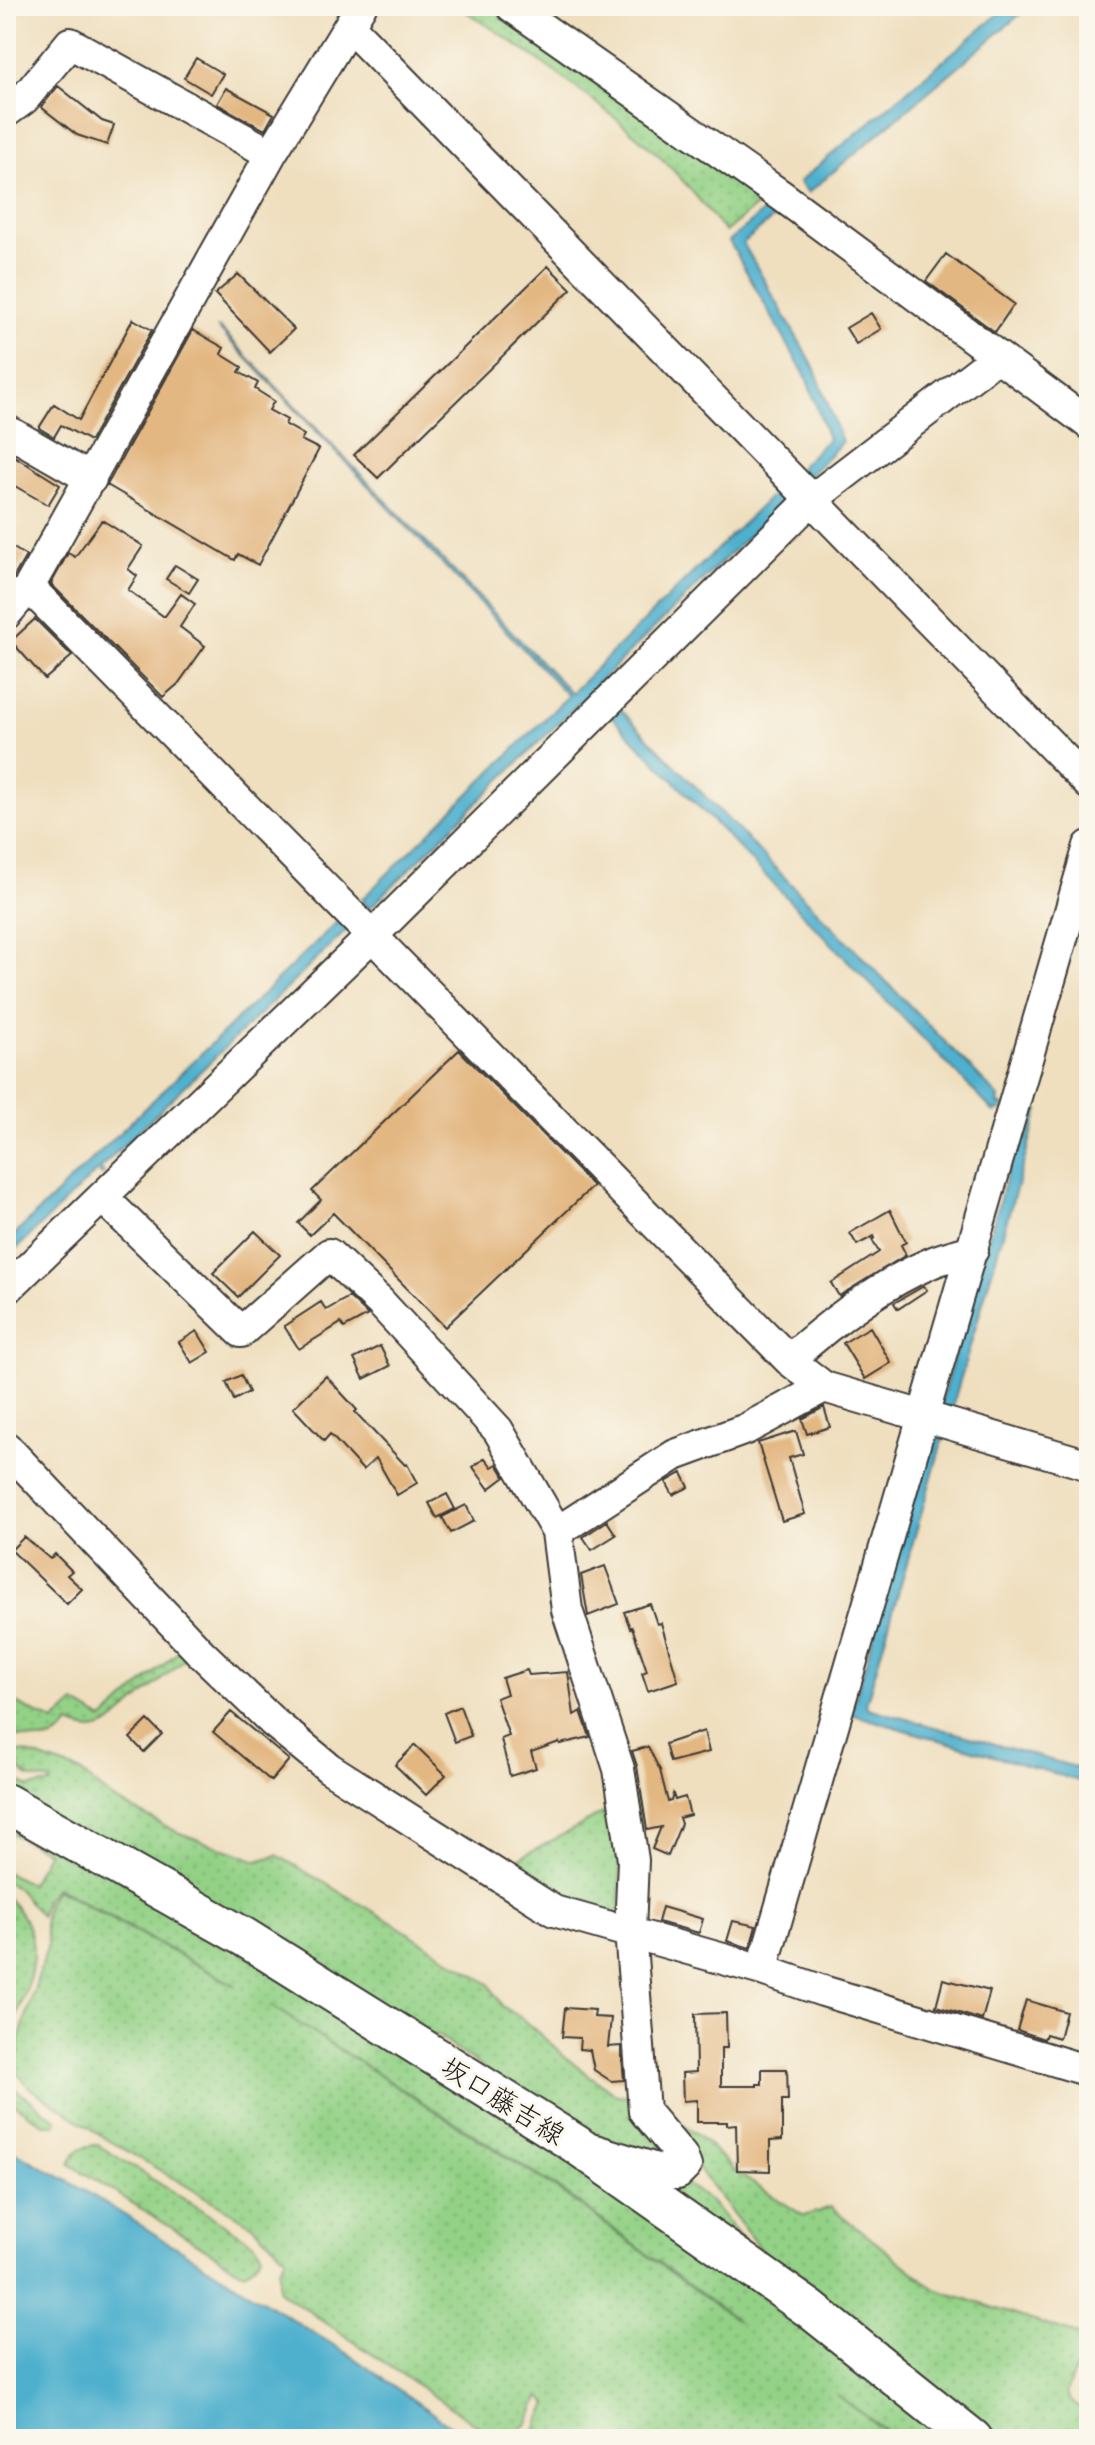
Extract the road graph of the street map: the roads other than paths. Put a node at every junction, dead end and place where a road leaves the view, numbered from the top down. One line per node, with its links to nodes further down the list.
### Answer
1 (511, 6): 5 (street)
2 (355, 16): 4 (street); 9 (street)
3 (6, 112): 4 (street)
4 (271, 154): 8 (street)
5 (997, 357): 6 (street); 9 (street)
6 (1089, 424)
7 (6, 430): 8 (street)
8 (91, 479): 10 (street)
9 (811, 500): 12 (street); 14 (street)
10 (29, 587): 11 (street); 14 (street)
11 (6, 614)
12 (1089, 784)
13 (1089, 846): 16 (street)
14 (373, 935): 15 (street); 18 (street)
15 (102, 1197): 17 (street); 23 (street)
16 (973, 1250): 18 (street); 20 (street)
17 (6, 1290)
18 (789, 1360): 19 (street)
19 (824, 1387): 20 (street); 23 (street)
20 (923, 1418): 22 (street); 26 (street)
21 (6, 1447): 25 (street)
22 (1089, 1465)
23 (557, 1532): 25 (street)
24 (6, 1803): 28 (main road, 坂口藤吉線)
25 (630, 1931): 26 (street); 28 (street)
26 (762, 1970): 27 (street)
27 (1089, 2071)
28 (574, 2143): 29 (main road, 坂口藤吉線)
29 (973, 2439)

